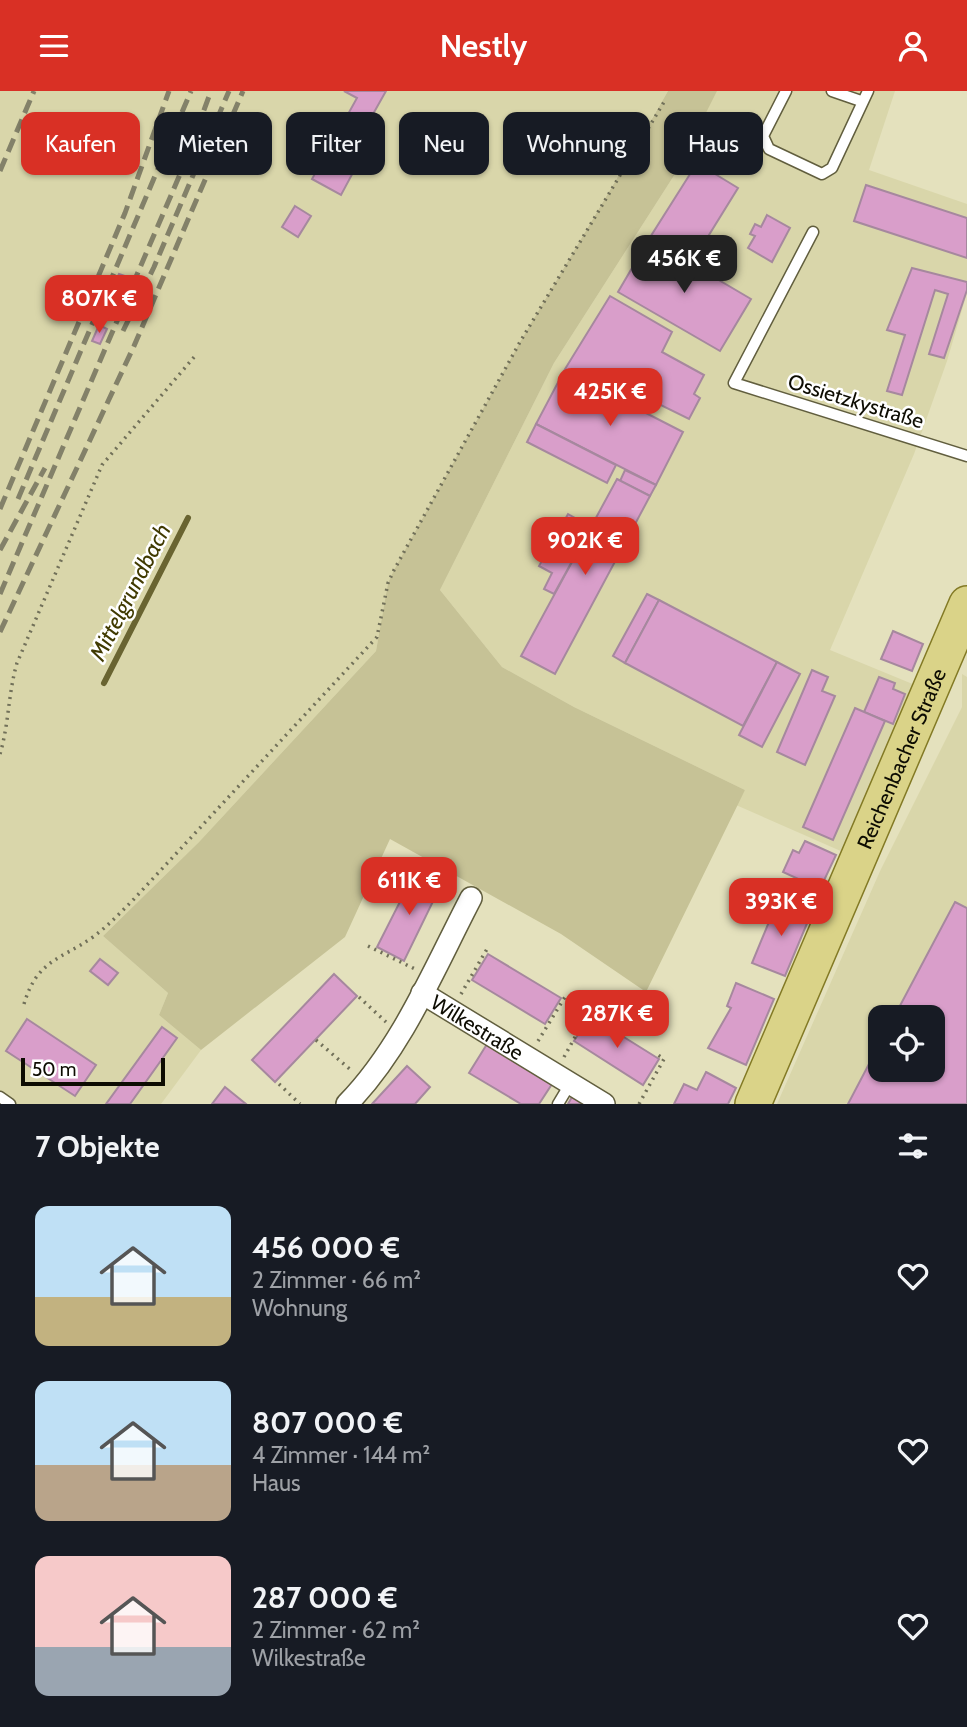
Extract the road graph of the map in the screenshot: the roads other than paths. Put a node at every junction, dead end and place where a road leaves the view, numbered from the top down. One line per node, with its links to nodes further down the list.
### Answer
1 (786, 91): 4 (lane)
2 (832, 91): 4 (lane)
3 (868, 91): 4 (lane)
4 (861, 101)
5 (813, 232): 6 (lane, Ossietzkystraße)
6 (967, 456)
7 (967, 604): 8 (main road, Reichenbacher Straße)
8 (959, 648): 17 (main road, Reichenbacher Straße)
9 (471, 898): 10 (street)
10 (426, 984): 11 (street, Wilkestraße); 14 (street)
11 (562, 1079): 15 (lane); 16 (street, Wilkestraße)
12 (0, 1097): 13 (lane)
13 (10, 1104)
14 (347, 1104)
15 (558, 1104)
16 (604, 1104)
17 (753, 1104)

